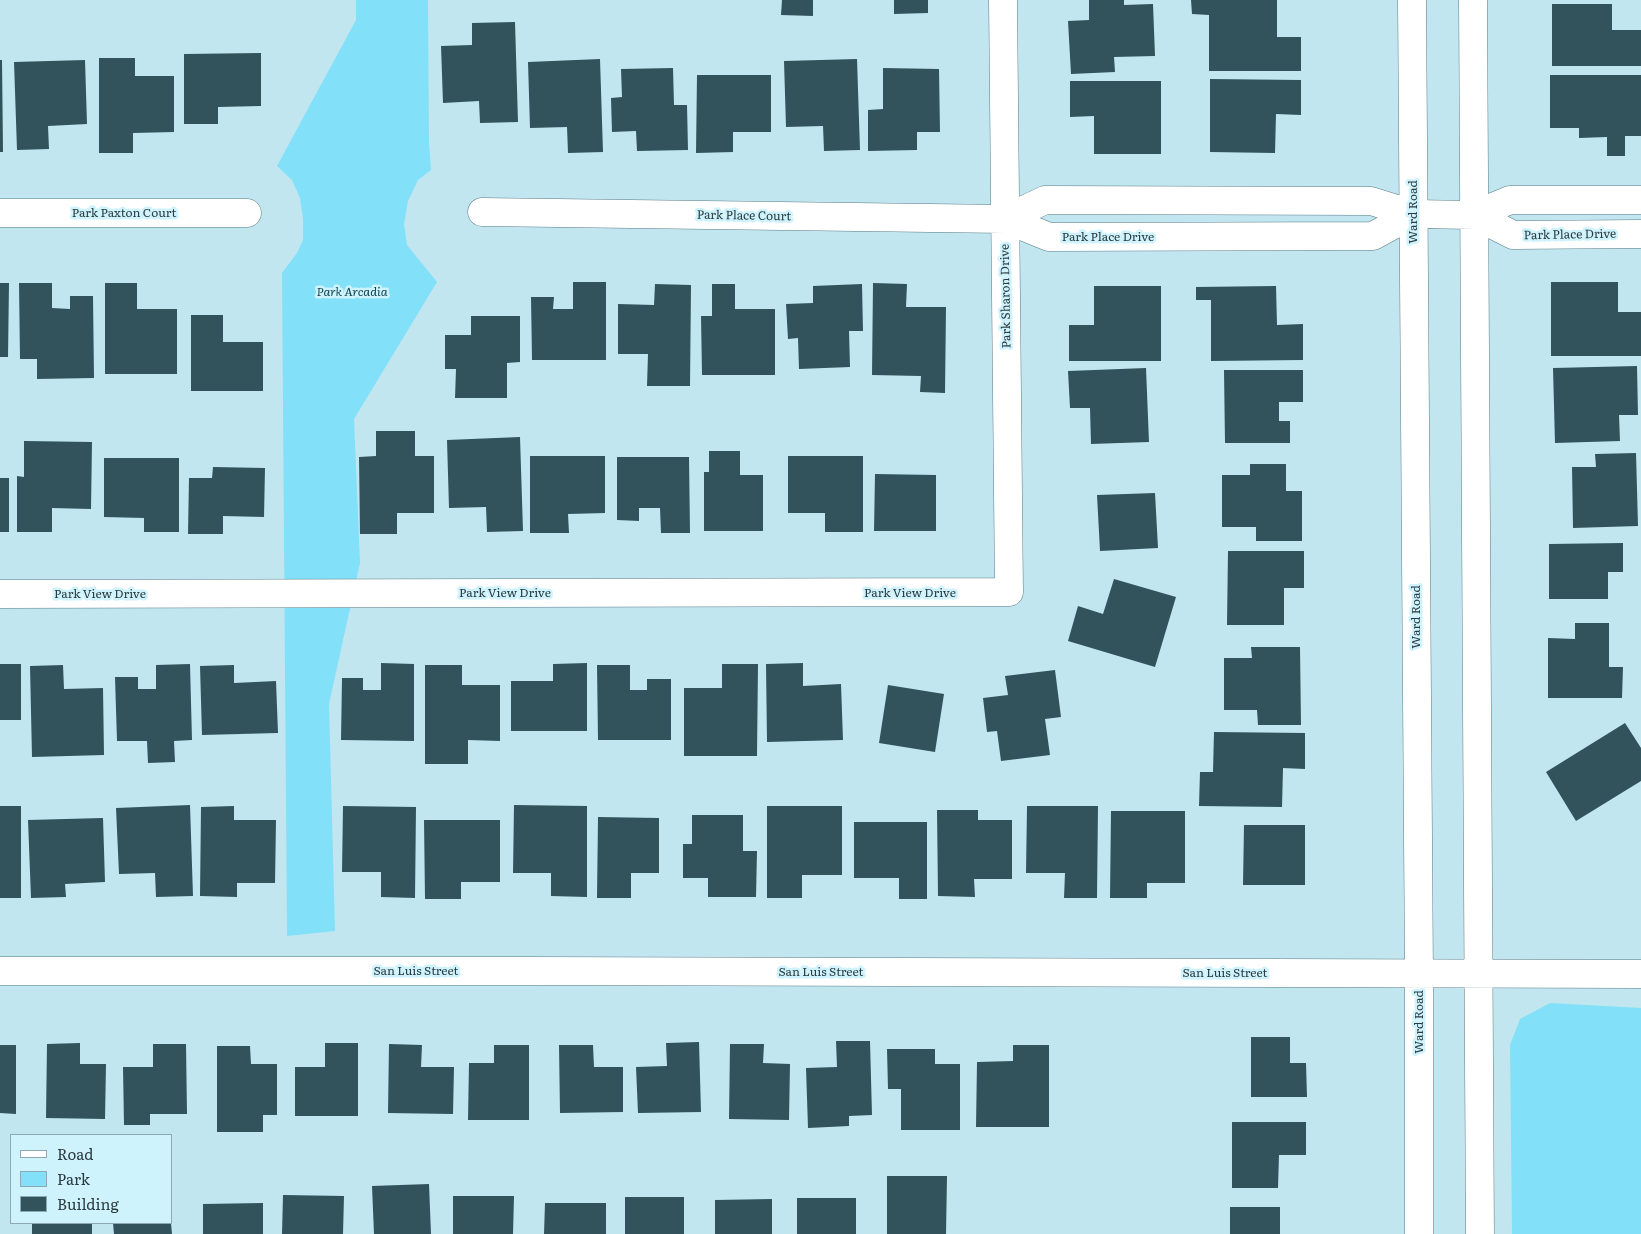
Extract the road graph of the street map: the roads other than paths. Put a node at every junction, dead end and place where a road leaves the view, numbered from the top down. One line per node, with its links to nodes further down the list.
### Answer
1 (1003, 0): 10 (street, Park Sharon Drive)
2 (1412, 0): 8 (street, Ward Road)
3 (1473, 0): 9 (street)
4 (1641, 200): 9 (street)
5 (482, 212): 10 (street, Park Place Court)
6 (0, 213): 7 (street, Park Paxton Court)
7 (247, 213)
8 (1413, 214): 9 (street, Park Place Drive); 10 (street, Park Place Drive); 10 (street, Park Place Drive); 15 (street, Ward Road)
9 (1474, 215): 11 (street, Park Place Drive); 16 (street)
10 (1006, 219): 12 (street, Park Sharon Drive)
11 (1641, 234)
12 (1009, 592): 13 (street, Park View Drive)
13 (0, 594)
14 (0, 971): 15 (street, San Luis Street)
15 (1419, 974): 16 (street, San Luis Street); 18 (street, Ward Road)
16 (1478, 974): 17 (street, San Luis Street); 19 (street)
17 (1641, 974)
18 (1419, 1234)
19 (1480, 1234)

